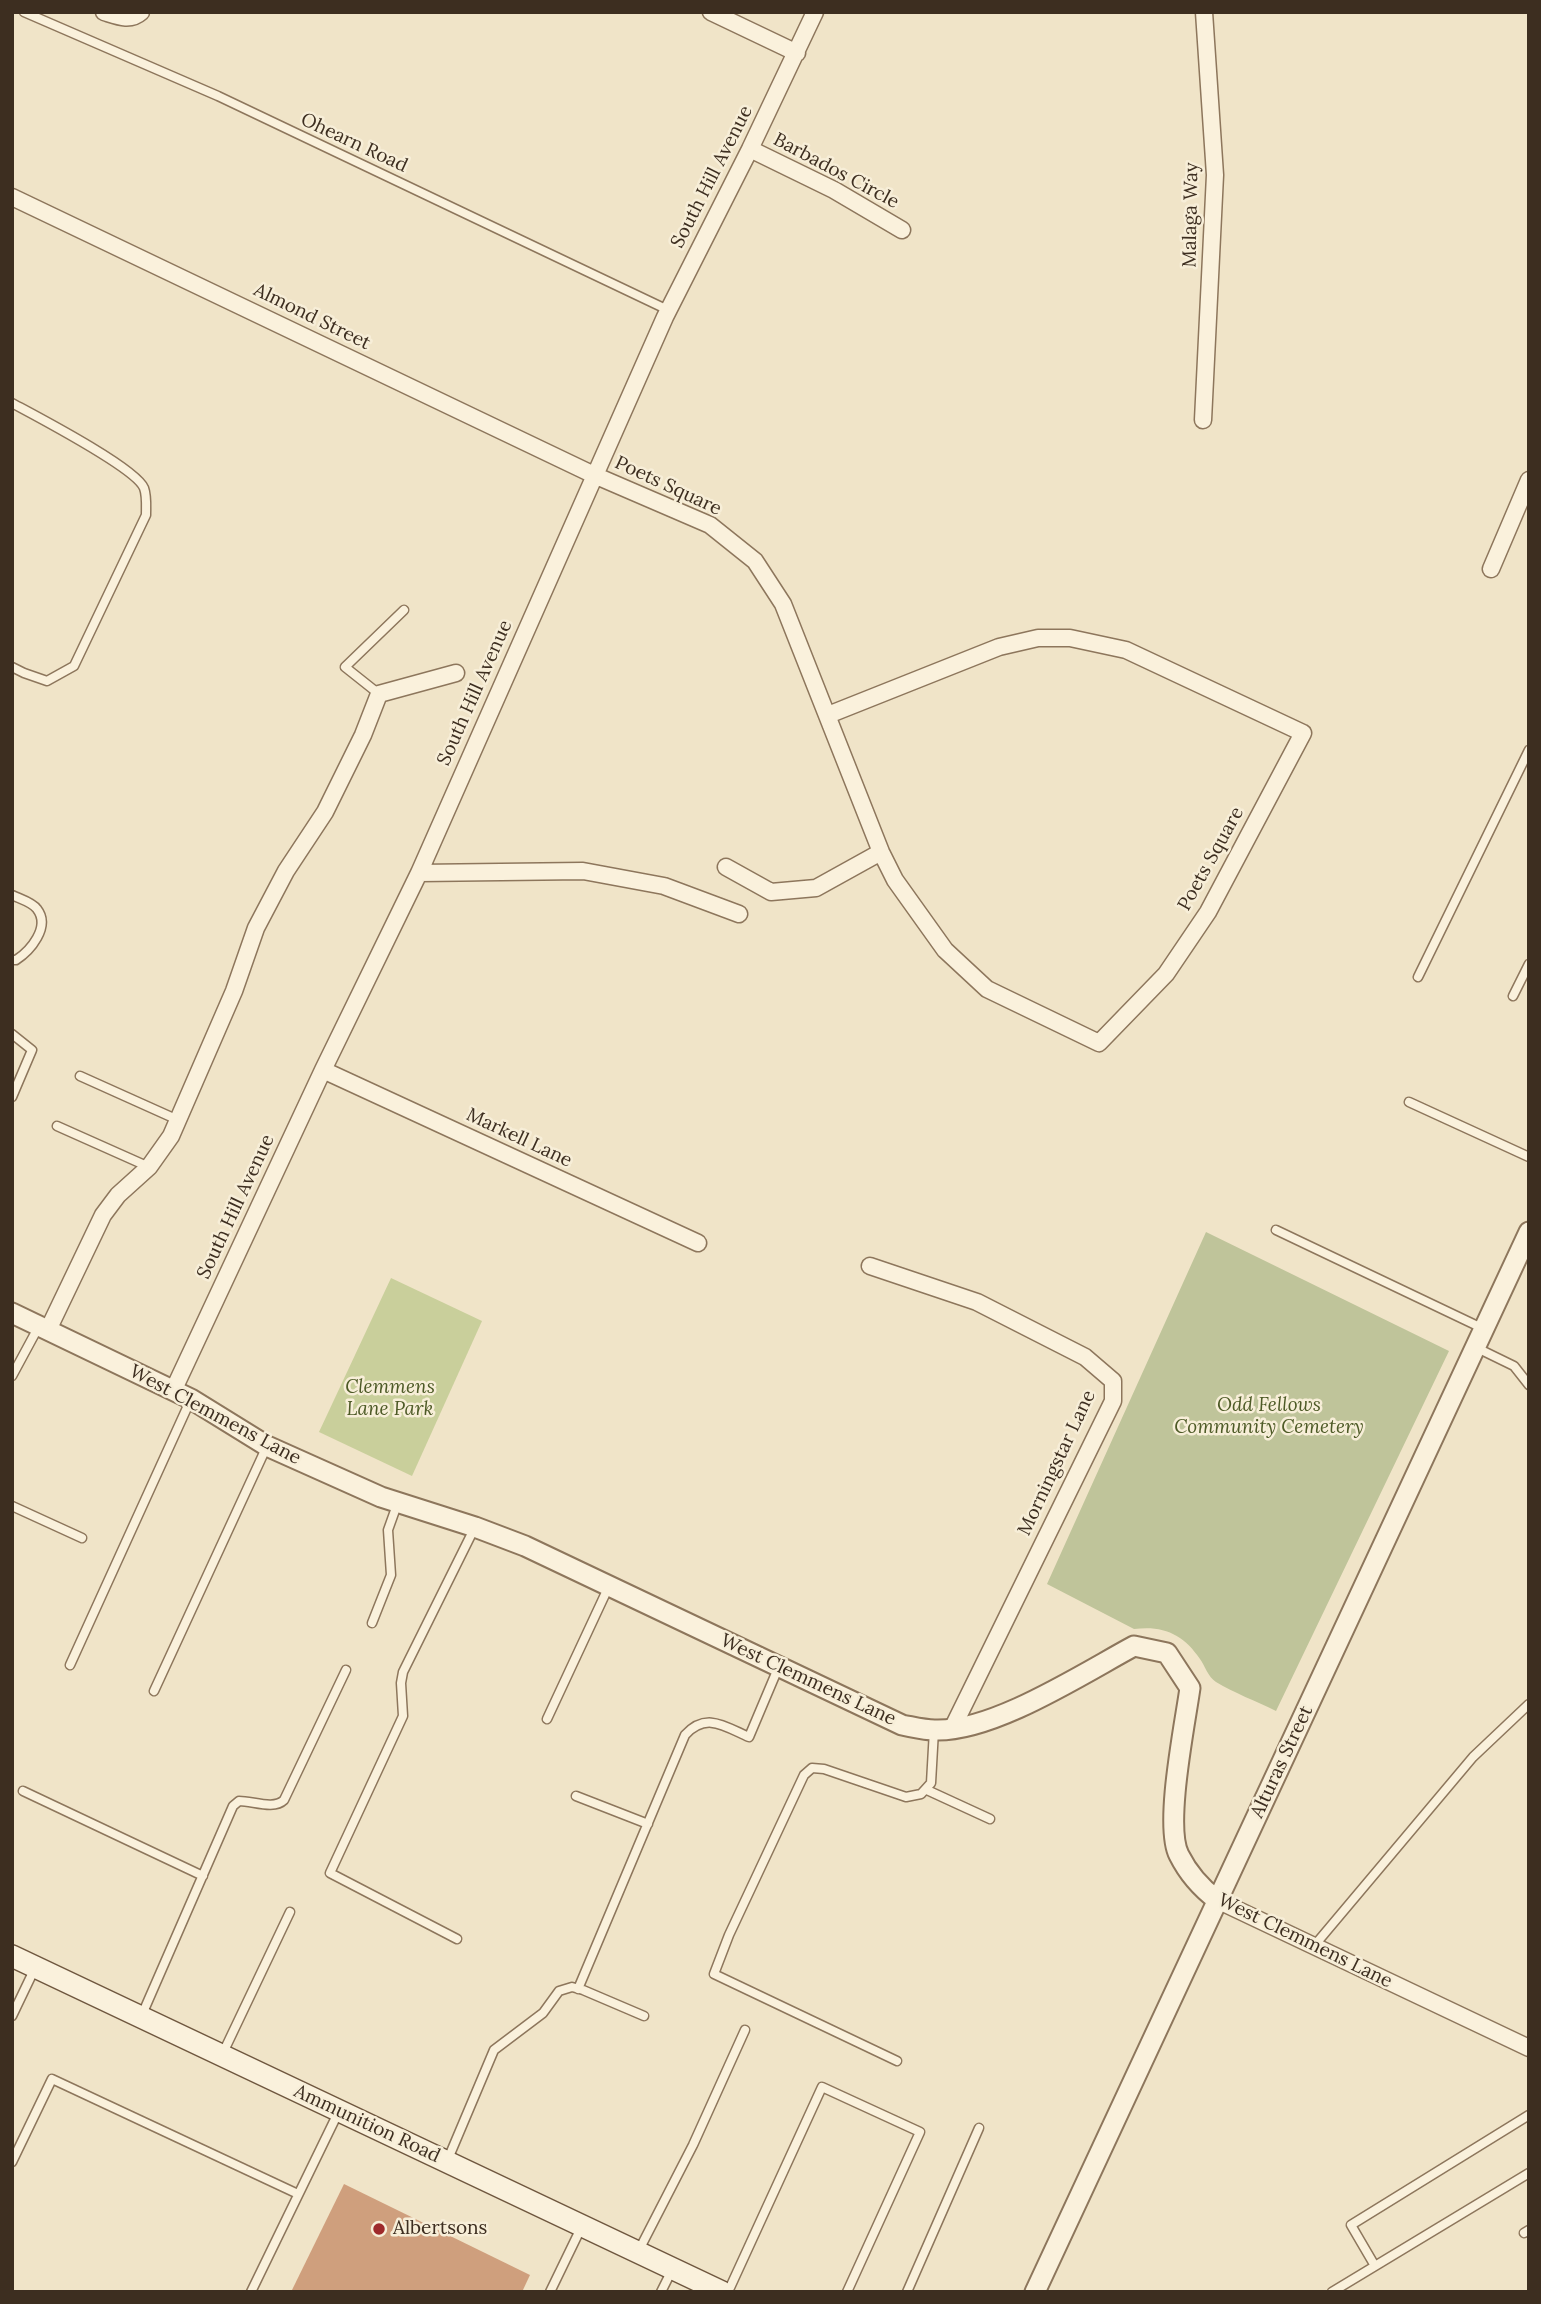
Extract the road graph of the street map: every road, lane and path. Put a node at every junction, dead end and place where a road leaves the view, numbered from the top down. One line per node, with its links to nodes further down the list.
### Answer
1 (24, 12): 11 (lane, Ohearn Road)
2 (104, 12): 3 (street)
3 (141, 12)
4 (711, 12): 7 (street)
5 (815, 12): 7 (street, South Hill Avenue)
6 (1204, 12): 13 (street, Malaga Way)
7 (797, 53): 8 (street, South Hill Avenue)
8 (750, 149): 10 (street, Barbados Circle); 11 (street, South Hill Avenue)
9 (12, 197): 14 (street, Almond Street)
10 (902, 230)
11 (668, 310): 14 (street, South Hill Avenue)
12 (12, 403): 18 (lane)
13 (1203, 420)
14 (594, 475): 21 (street, Poets Square); 25 (street, South Hill Avenue)
15 (1529, 480): 16 (street)
16 (1491, 569)
17 (404, 610): 20 (lane)
18 (12, 667)
19 (456, 673): 20 (street)
20 (379, 694): 37 (street)
21 (828, 715): 23 (street, Poets Square); 23 (street, Poets Square)
22 (1529, 750): 30 (lane)
23 (881, 852): 24 (street)
24 (726, 867)
25 (419, 873): 27 (street); 33 (street, South Hill Avenue)
26 (12, 895): 28 (lane)
27 (739, 914)
28 (12, 960)
29 (1529, 964): 31 (lane)
30 (1418, 977)
31 (1513, 996)
32 (12, 1034): 35 (lane)
33 (323, 1070): 43 (street, Markell Lane); 51 (street, South Hill Avenue)
34 (80, 1076): 37 (lane)
35 (12, 1097)
36 (1409, 1102): 39 (lane)
37 (177, 1120): 40 (street)
38 (57, 1126): 40 (lane)
39 (1529, 1157)
40 (149, 1167): 46 (street)
41 (1276, 1230): 47 (lane)
42 (1529, 1232): 47 (street, Alturas Street)
43 (698, 1243)
44 (870, 1266): 65 (street, Morningstar Lane)
45 (12, 1313): 46 (street, West Clemmens Lane)
46 (43, 1328): 49 (lane); 51 (street, West Clemmens Lane)
47 (1484, 1329): 48 (street, Alturas Street)
48 (1475, 1347): 50 (lane); 72 (street, Alturas Street)
49 (12, 1376)
50 (1529, 1385)
51 (182, 1395): 52 (street, West Clemmens Lane); 59 (lane)
52 (267, 1446): 53 (street, West Clemmens Lane); 62 (lane)
53 (398, 1502): 55 (street, West Clemmens Lane); 58 (lane)
54 (12, 1506): 56 (lane)
55 (475, 1527): 57 (street, West Clemmens Lane); 74 (lane)
56 (82, 1538)
57 (610, 1586): 60 (street, West Clemmens Lane); 64 (lane)
58 (372, 1623)
59 (69, 1665)
60 (779, 1667): 65 (street, West Clemmens Lane); 70 (lane)
61 (346, 1670): 71 (lane)
62 (154, 1691)
63 (1529, 1704): 75 (lane)
64 (547, 1719)
65 (943, 1730): 66 (lane); 72 (street, West Clemmens Lane)
66 (927, 1790): 69 (lane); 85 (lane)
67 (23, 1791): 71 (lane)
68 (576, 1796): 70 (lane)
69 (990, 1819)
70 (648, 1824): 78 (lane)
71 (203, 1876): 81 (lane)
72 (1217, 1900): 75 (street, West Clemmens Lane); 104 (street, Alturas Street)
73 (290, 1912): 84 (lane)
74 (457, 1939)
75 (1314, 1946): 83 (street, West Clemmens Lane)
76 (12, 1956): 77 (main road, Ammunition Road)
77 (35, 1967): 79 (lane); 81 (main road, Ammunition Road)
78 (578, 1989): 80 (lane); 90 (lane)
79 (12, 2016)
80 (644, 2016)
81 (141, 2017): 84 (main road, Ammunition Road)
82 (746, 2031): 94 (lane)
83 (1529, 2048)
84 (222, 2055): 86 (main road, Ammunition Road)
85 (897, 2061)
86 (339, 2110): 90 (main road, Ammunition Road); 92 (lane)
87 (1529, 2115): 95 (lane)
88 (979, 2128): 103 (lane)
89 (12, 2162): 92 (lane)
90 (447, 2162): 93 (main road, Ammunition Road)
91 (1529, 2173): 95 (lane)
92 (299, 2194): 97 (lane)
93 (583, 2226): 94 (main road, Ammunition Road); 98 (lane)
94 (638, 2252): 96 (main road, Ammunition Road)
95 (1375, 2266): 105 (lane)
96 (673, 2269): 99 (lane); 100 (main road, Ammunition Road)
97 (251, 2292)
98 (550, 2292)
99 (661, 2292)
100 (722, 2292)
101 (728, 2292): 102 (lane)
102 (847, 2292)
103 (907, 2292)
104 (1035, 2292)
105 (1332, 2292)

